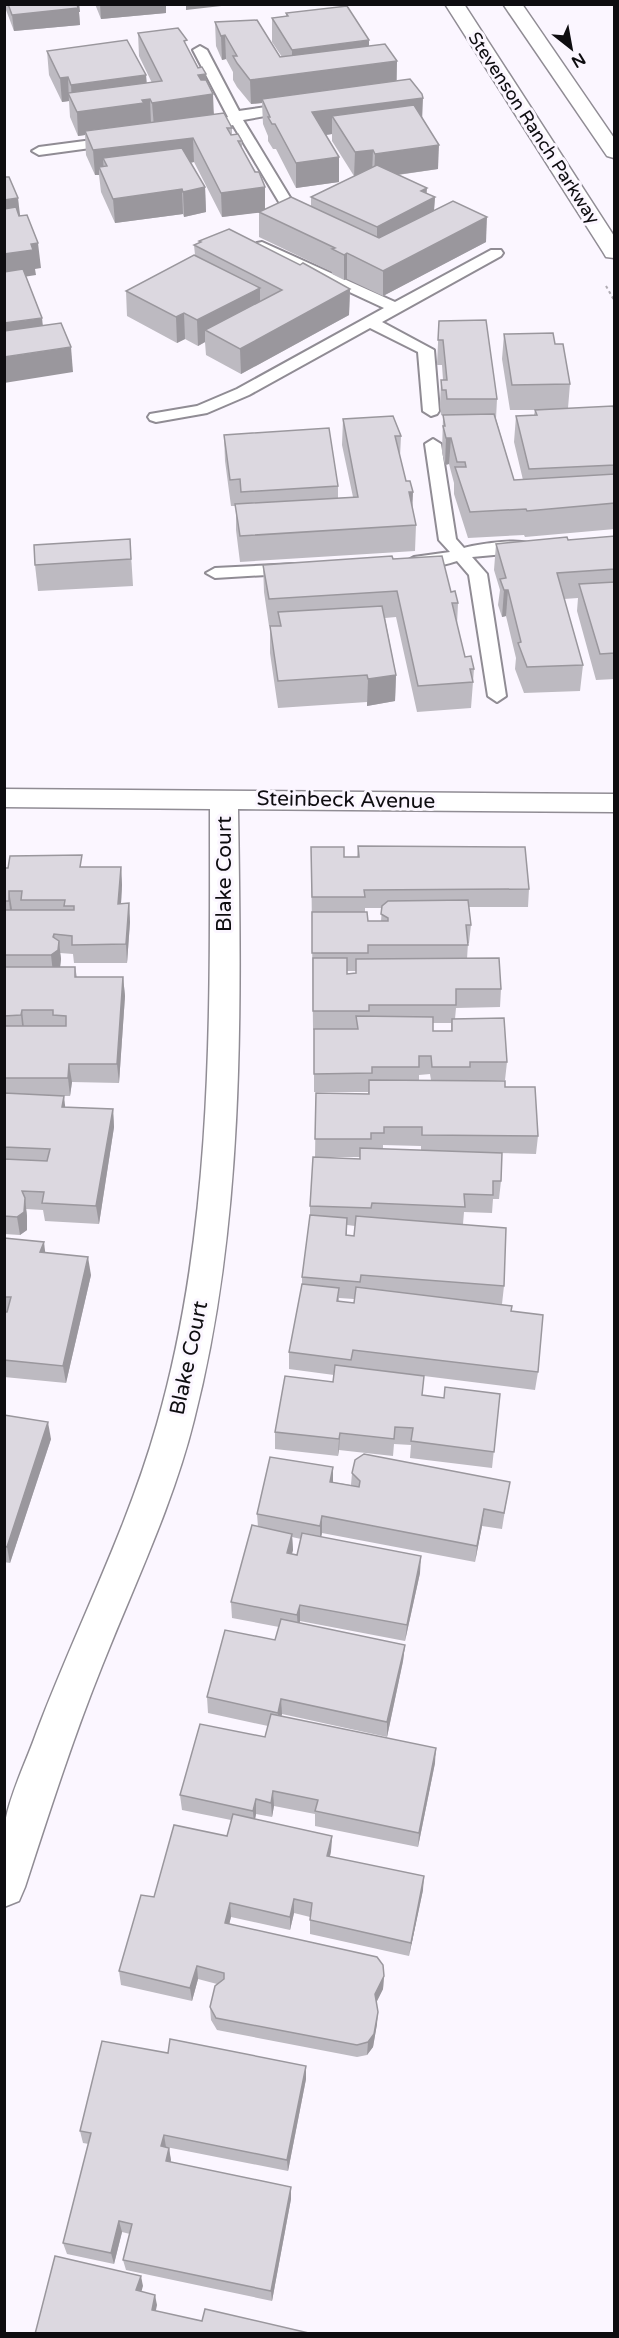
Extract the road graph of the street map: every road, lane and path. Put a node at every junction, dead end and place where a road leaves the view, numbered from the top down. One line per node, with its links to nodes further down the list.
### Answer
1 (454, 4): 12 (street, Stevenson Ranch Parkway)
2 (512, 4): 9 (street)
3 (200, 50): 5 (lane)
4 (305, 106): 5 (lane)
5 (236, 119): 6 (lane); 10 (lane)
6 (187, 131)
7 (130, 139): 8 (lane)
8 (39, 151)
9 (615, 152)
10 (287, 204)
11 (262, 246): 14 (lane)
12 (615, 252)
13 (496, 253): 14 (lane)
14 (396, 308): 15 (lane)
15 (370, 322): 16 (lane); 17 (lane)
16 (431, 411)
17 (156, 417)
18 (433, 444): 20 (lane)
19 (548, 546): 20 (lane)
20 (460, 555): 21 (lane); 24 (lane)
21 (392, 563)
22 (309, 568): 23 (lane)
23 (215, 573)
24 (497, 696)
25 (4, 798): 26 (street, Steinbeck Avenue)
26 (224, 799): 27 (street, Steinbeck Avenue); 28 (street, Blake Court)
27 (615, 802)
28 (4, 1887)

